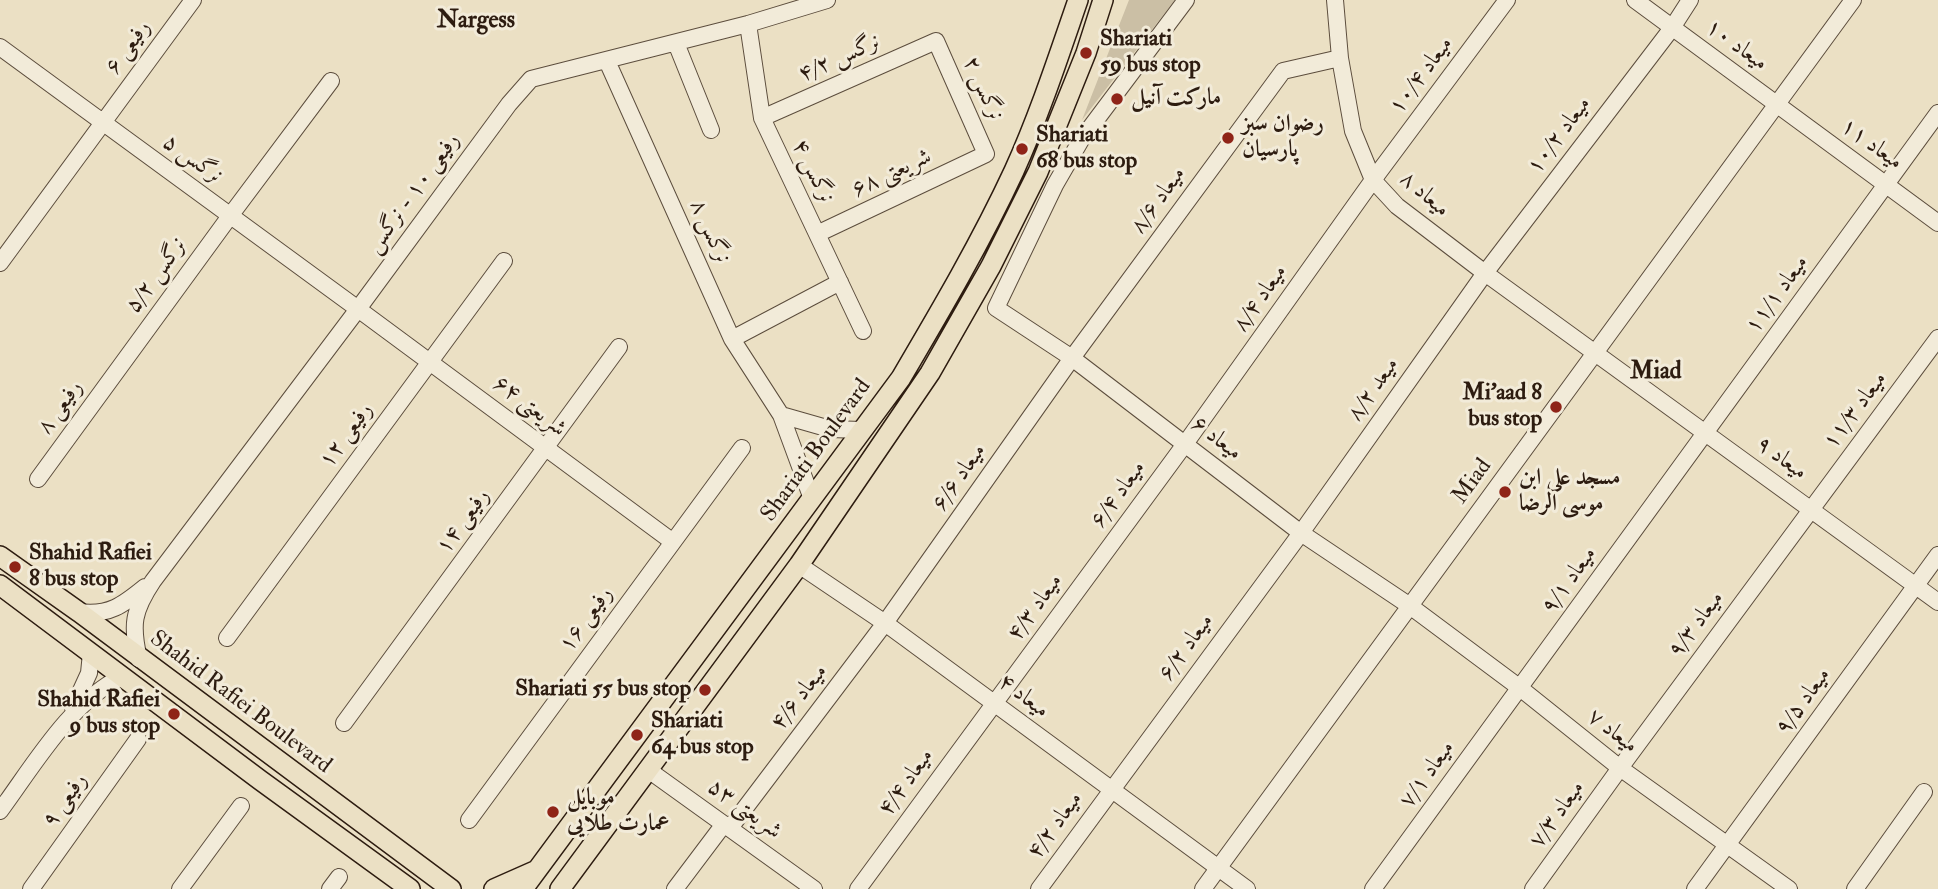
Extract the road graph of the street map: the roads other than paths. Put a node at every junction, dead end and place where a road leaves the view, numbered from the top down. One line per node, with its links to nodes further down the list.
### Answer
1 (193, 0): 22 (street, رفیعی ۶)
2 (827, 0): 11 (street, رفیعی ۱۰ - نرگس)
3 (1078, 0): 44 (main road, Shariati Boulevard)
4 (1104, 0): 56 (main road, Shariati Boulevard)
5 (1186, 0): 40 (street, میعاد ۶)
6 (1335, 0): 16 (street, میعاد ۸)
7 (1507, 0): 25 (street, میعاد ۱۰/۴)
8 (1635, 0): 12 (street, میعاد ۱۰)
9 (1690, 0): 12 (street, میعاد ۱۰/۲)
10 (1853, 0): 19 (street, Miad)
11 (748, 24): 14 (street, رفیعی ۱۰ - نرگس); 21 (street, نرگس ۴)
12 (1672, 28): 19 (street, میعاد ۱۰); 32 (street, میعاد ۱۰/۲)
13 (936, 41): 21 (street, نرگس ۴/۲); 24 (street, نرگس ۲)
14 (676, 43): 17 (street, رفیعی ۱۰ - نرگس); 23 (street)
15 (0, 47): 22 (street, نرگس ۵)
16 (1340, 58): 25 (street, میعاد ۸); 40 (street, میعاد ۸/۶)
17 (607, 61): 34 (street, رفیعی ۱۰ - نرگس); 37 (street, نرگس ۸)
18 (331, 80): 27 (street, نرگس ۵/۲)
19 (1777, 104): 26 (street, میعاد ۱۱); 39 (street, Miad)
20 (1938, 113): 26 (street, میعاد ۱۱/۱)
21 (762, 118): 29 (street, نرگس ۴)
22 (103, 122): 27 (street, نرگس ۵); 31 (street, رفیعی ۶)
23 (711, 130)
24 (986, 155): 29 (street, شریعتی ۶۸)
25 (1373, 180): 32 (street, میعاد ۸); 46 (street, میعاد ۸/۴)
26 (1886, 184): 28 (street, میعاد ۱۱); 45 (street, میعاد ۱۱/۱)
27 (230, 216): 34 (street, نرگس ۵); 42 (street, نرگس ۵/۲)
28 (1938, 223)
29 (817, 234): 33 (street, نرگس ۴)
30 (504, 261): 41 (street, رفیعی ۱۲)
31 (0, 264)
32 (1485, 273): 39 (street, میعاد ۸); 52 (street, میعد ۸/۲)
33 (840, 282): 35 (street, نرگس ۴); 37 (street)
34 (358, 309): 41 (street, شریعتی ۶۴); 58 (street, رفیعی ۱۰ - نرگس)
35 (863, 331)
36 (1938, 338): 51 (street, میعاد ۱۱/۳)
37 (732, 339): 43 (street, نرگس ۸)
38 (619, 347): 47 (street, رفیعی ۱۴)
39 (1597, 352): 45 (street, میعاد ۹); 62 (street, Miad)
40 (1072, 358): 46 (street, میعاد ۶); 64 (street, میعاد ۶/۶)
41 (430, 362): 47 (street, شریعتی ۶۴); 65 (street, رفیعی ۱۲)
42 (122, 364): 49 (street, رفیعی ۸)
43 (781, 415): 44 (street); 50 (street, نرگس ۸)
44 (862, 430): 50 (main road, Shariati Boulevard)
45 (1706, 432): 51 (street, میعاد ۹); 69 (street, میعاد ۹/۱)
46 (1185, 444): 52 (street, میعاد ۶); 57 (street, میعاد ۶/۴)
47 (547, 448): 53 (street, شریعتی ۶۴); 72 (street, رفیعی ۱۴)
48 (742, 448): 53 (street, رفیعی ۱۶)
49 (38, 479)
50 (812, 499): 84 (main road, Shariati Boulevard)
51 (1811, 510): 60 (street, میعاد ۹); 74 (street, میعاد ۹/۳)
52 (1301, 533): 62 (street, میعاد ۶); 76 (street, میعاد ۶/۲)
53 (673, 542): 80 (street, رفیعی ۱۶)
54 (1938, 555): 60 (street, میعاد ۹/۵)
55 (0, 556): 63 (main road, Shahid Rafiei Boulevard)
56 (799, 565): 64 (street, میعاد ۴); 75 (main road, Shariati Boulevard)
57 (1089, 574): 70 (street, میعاد ۴/۳)
58 (153, 581): 63 (street); 67 (street)
59 (0, 585): 66 (main road)
60 (1916, 586): 61 (street, میعاد ۹); 82 (street, میعاد ۹/۵)
61 (1938, 602)
62 (1410, 606): 69 (street, میعاد ۷); 83 (street, Miad)
63 (79, 612): 67 (main road, Shahid Rafiei Boulevard)
64 (885, 623): 70 (street, میعاد ۴); 81 (street, میعاد ۴/۶)
65 (227, 638)
66 (91, 653): 68 (main road); 71 (street)
67 (139, 659): 88 (main road, Shahid Rafiei Boulevard)
68 (123, 676): 71 (street); 87 (main road)
69 (1520, 688): 74 (street, میعاد ۷); 98 (street, میعاد ۷/۱)
70 (994, 703): 76 (street, میعاد ۴); 94 (street, میعاد ۴/۴)
71 (68, 720): 79 (street)
72 (344, 723)
73 (138, 738): 85 (street, رفیعی ۹)
74 (1620, 768): 82 (street, میعاد ۷); 99 (street, میعاد ۷/۳)
75 (648, 769): 81 (street, شریعتی ۵۳); 91 (main road, Shariati Boulevard)
76 (1111, 790): 83 (street, میعاد ۴); 95 (street, میعاد ۴/۲)
77 (1924, 792): 102 (street)
78 (241, 806): 86 (street)
79 (0, 811)
80 (469, 820)
81 (724, 824): 92 (street); 93 (street, شریعتی ۵۳)
82 (1728, 844): 100 (street, میعاد ۹/۵); 101 (street, میعاد ۷)
83 (1218, 868): 96 (street, Miad); 97 (street, میعاد ۴)
84 (538, 869): 89 (main road); 90 (main road, Shariati Boulevard)
85 (31, 889)
86 (180, 889)
87 (410, 889)
88 (450, 889)
89 (494, 889)
90 (523, 889)
91 (560, 889)
92 (676, 889)
93 (814, 889)
94 (858, 889)
95 (1039, 889)
96 (1203, 889)
97 (1247, 889)
98 (1373, 889)
99 (1533, 889)
100 (1695, 889)
101 (1789, 889)
102 (1855, 889)

